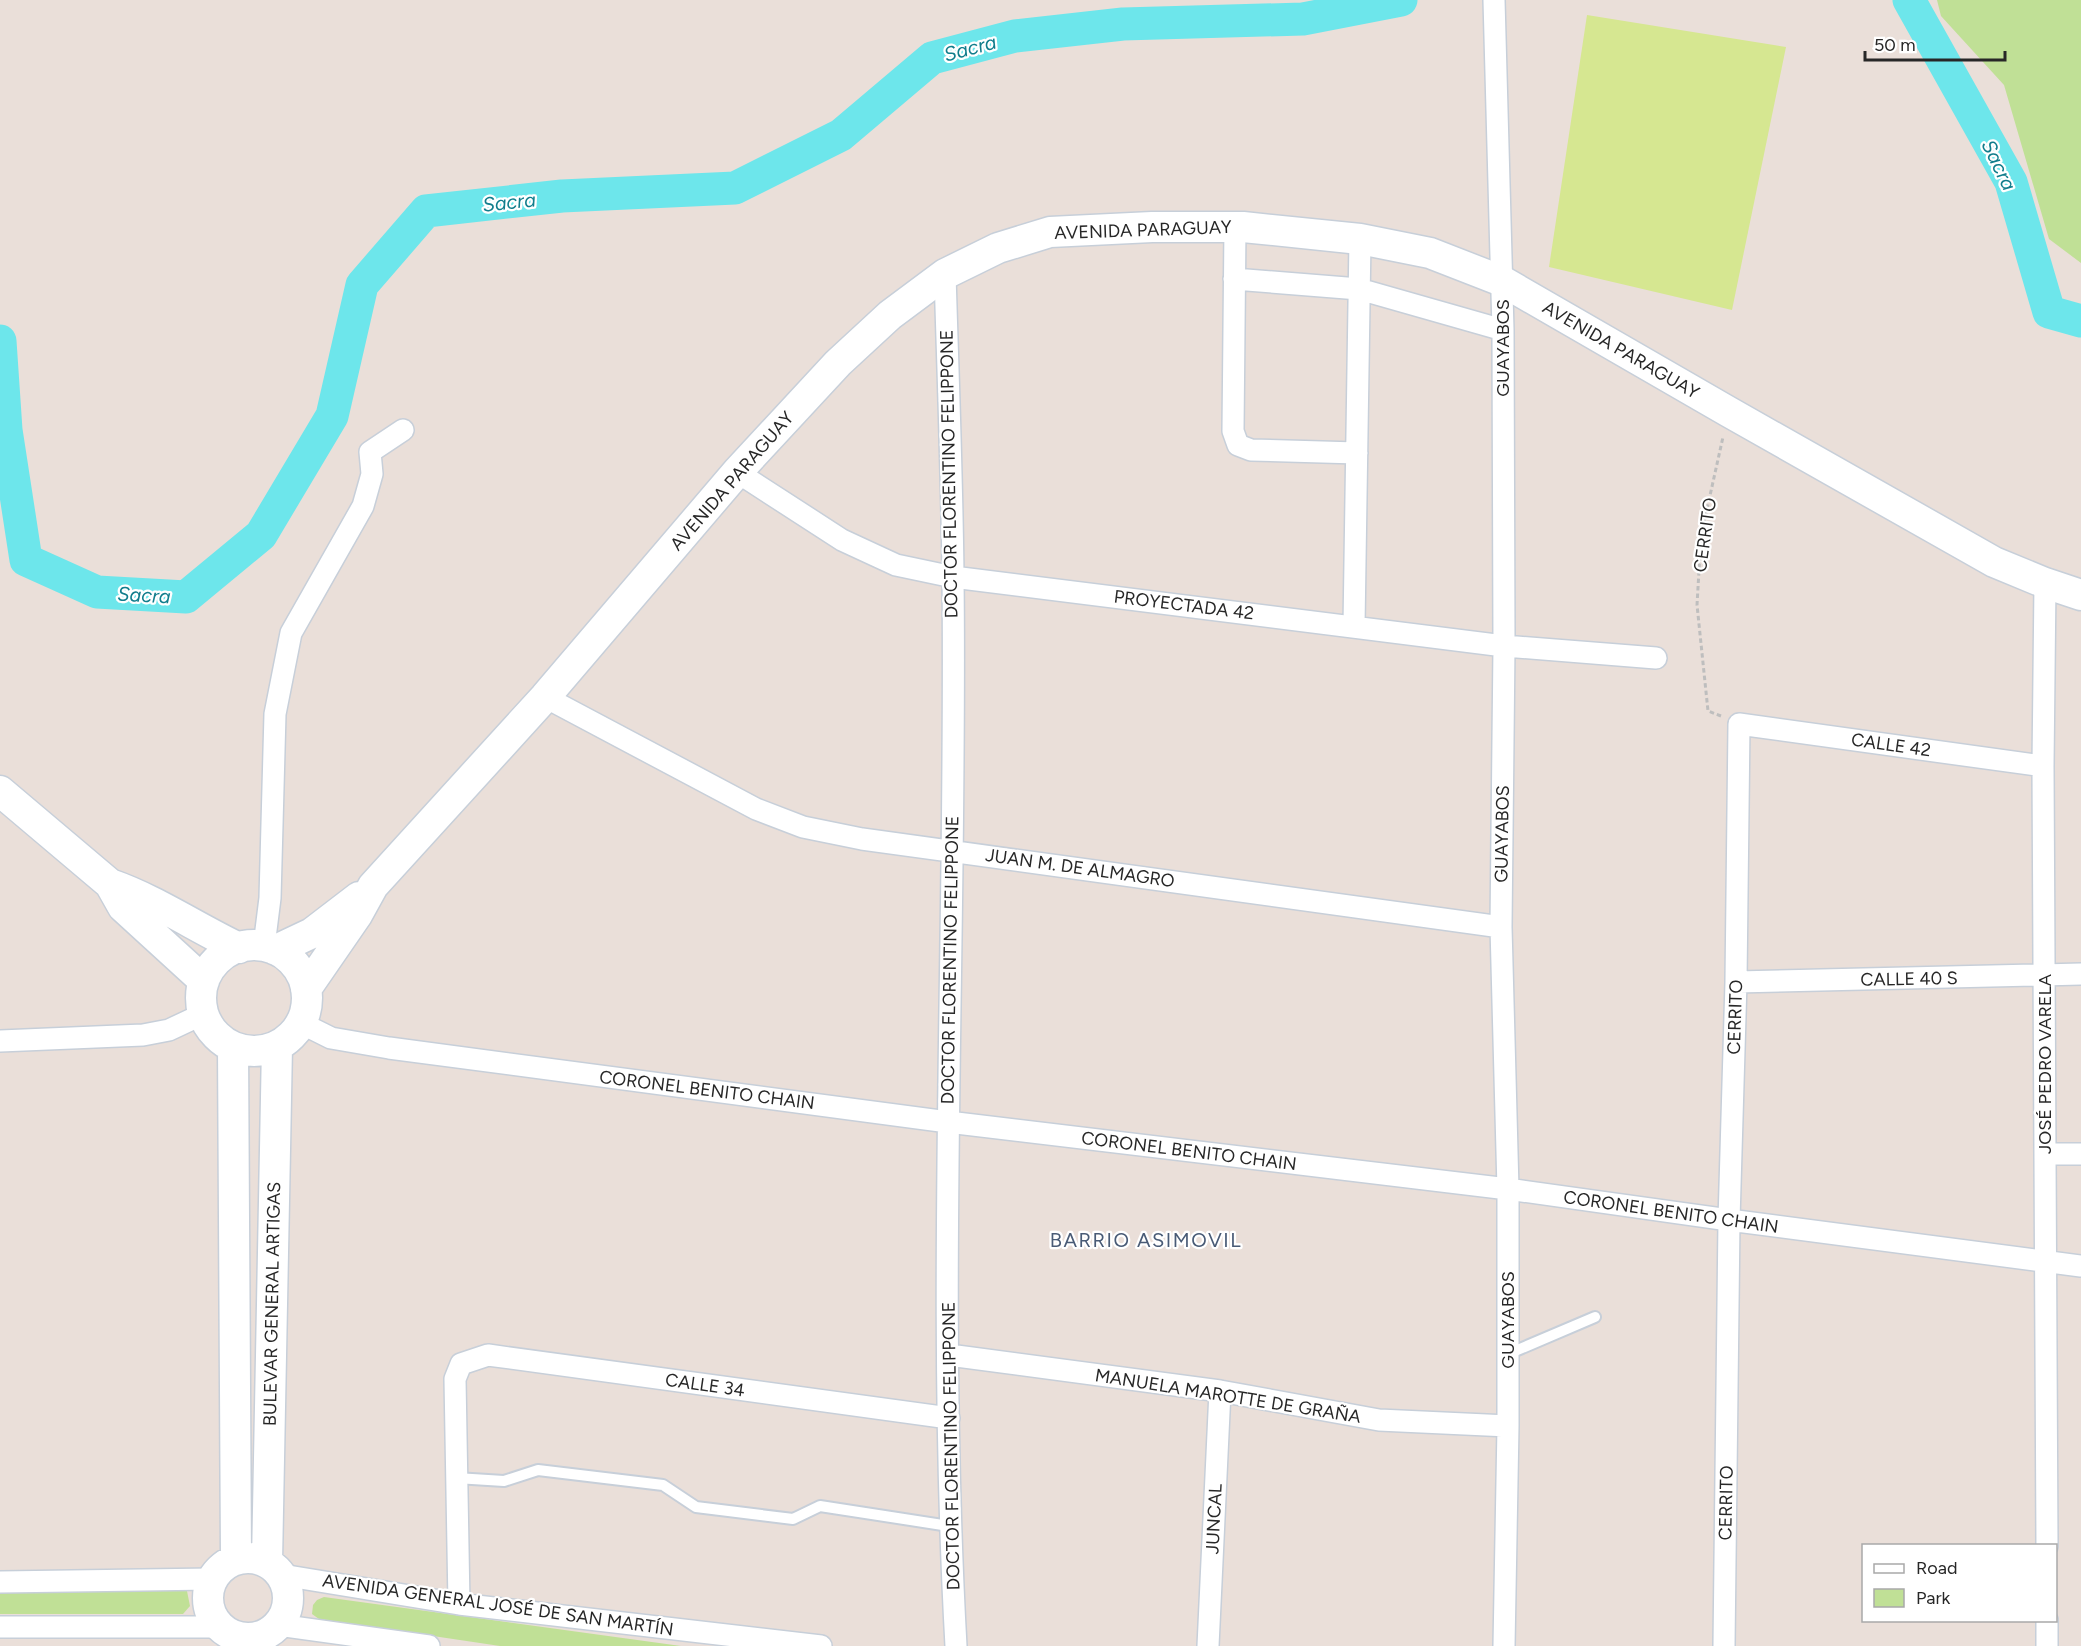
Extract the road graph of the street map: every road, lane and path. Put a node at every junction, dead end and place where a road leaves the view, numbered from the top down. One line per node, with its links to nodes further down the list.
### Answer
1 (1494, 0): 6 (street, GUAYABOS)
2 (1235, 227): 3 (street, AVENIDA PARAGUAY); 4 (street, AVENIDA PARAGUAY); 5 (street)
3 (1360, 239): 6 (street, AVENIDA PARAGUAY); 7 (street)
4 (945, 274): 12 (street, AVENIDA PARAGUAY); 13 (street, DOCTOR FLORENTINO FELIPPONE)
5 (1234, 279): 7 (street); 11 (street)
6 (1503, 281): 8 (street, GUAYABOS); 9 (street, AVENIDA PARAGUAY)
7 (1359, 289): 8 (street); 11 (street)
8 (1503, 330): 17 (street, GUAYABOS)
9 (1729, 412): 14 (street, AVENIDA PARAGUAY); 20 (path, CERRITO)
10 (404, 430): 27 (street)
11 (1357, 453): 16 (street)
12 (737, 472): 13 (street, PROYECTADA 42); 19 (street, AVENIDA PARAGUAY)
13 (953, 577): 16 (street, PROYECTADA 42); 23 (street, DOCTOR FLORENTINO FELIPPONE)
14 (2045, 583): 15 (street, AVENIDA PARAGUAY); 21 (street, JOSÉ PEDRO VARELA)
15 (2081, 595)
16 (1354, 626): 17 (street, PROYECTADA 42)
17 (1504, 646): 18 (street, PROYECTADA 42); 26 (street, GUAYABOS)
18 (1656, 658)
19 (545, 697): 23 (street, JUAN M. DE ALMAGRO); 25 (street, AVENIDA PARAGUAY)
20 (1739, 724): 21 (street, CALLE 42); 31 (street, CERRITO)
21 (2043, 766): 29 (street, JOSÉ PEDRO VARELA)
22 (0, 791): 24 (street)
23 (951, 850): 26 (street, JUAN M. DE ALMAGRO); 38 (street, DOCTOR FLORENTINO FELIPPONE)
24 (110, 884): 27 (street); 30 (street)
25 (373, 886): 27 (street); 32 (street, AVENIDA PARAGUAY)
26 (1501, 927): 41 (street, GUAYABOS)
27 (260, 948): 30 (street); 32 (street)
28 (2081, 974): 29 (street, CALLE 40 S)
29 (2044, 976): 31 (street, CALLE 40 S); 39 (street, JOSÉ PEDRO VARELA)
30 (204, 981): 33 (street)
31 (1736, 982): 42 (street, CERRITO)
32 (306, 989): 34 (street)
33 (203, 1014): 35 (street); 37 (street)
34 (301, 1023): 36 (street); 38 (street, CORONEL BENITO CHAIN)
35 (0, 1041)
36 (277, 1046): 37 (street); 55 (street, BULEVAR GENERAL ARTIGAS)
37 (233, 1047): 54 (street, BULEVAR GENERAL ARTIGAS)
38 (948, 1122): 41 (street, CORONEL BENITO CHAIN); 47 (street, DOCTOR FLORENTINO FELIPPONE)
39 (2045, 1154): 40 (street); 43 (street, JOSÉ PEDRO VARELA)
40 (2081, 1154)
41 (1508, 1189): 42 (street, CORONEL BENITO CHAIN); 46 (street, GUAYABOS)
42 (1729, 1220): 43 (street, CORONEL BENITO CHAIN); 68 (street, CERRITO)
43 (2046, 1261): 44 (street, CORONEL BENITO CHAIN); 53 (street, JOSÉ PEDRO VARELA)
44 (2081, 1266)
45 (1595, 1317): 46 (lane)
46 (1508, 1354): 50 (street, GUAYABOS)
47 (949, 1355): 48 (street, MANUELA MAROTTE DE GRAÑA); 49 (street, DOCTOR FLORENTINO FELIPPONE)
48 (1220, 1391): 50 (street, MANUELA MAROTTE DE GRAÑA); 66 (street, JUNCAL)
49 (949, 1418): 51 (street, CALLE 34); 52 (street, DOCTOR FLORENTINO FELIPPONE)
50 (1508, 1426): 67 (street, GUAYABOS)
51 (456, 1478): 52 (lane); 58 (street)
52 (950, 1526): 65 (street, DOCTOR FLORENTINO FELIPPONE)
53 (2047, 1544)
54 (236, 1559): 55 (street); 56 (street)
55 (274, 1569): 58 (street, AVENIDA GENERAL JOSÉ DE SAN MARTÍN); 61 (street)
56 (212, 1579): 57 (street); 62 (street)
57 (0, 1582)
58 (459, 1604): 64 (street, AVENIDA GENERAL JOSÉ DE SAN MARTÍN)
59 (2047, 1622): 69 (street)
60 (0, 1627): 62 (street)
61 (273, 1634): 62 (street); 63 (street)
62 (226, 1636)
63 (429, 1646)
64 (821, 1646)
65 (956, 1646)
66 (1208, 1646)
67 (1504, 1646)
68 (1724, 1646)
69 (2047, 1646)

